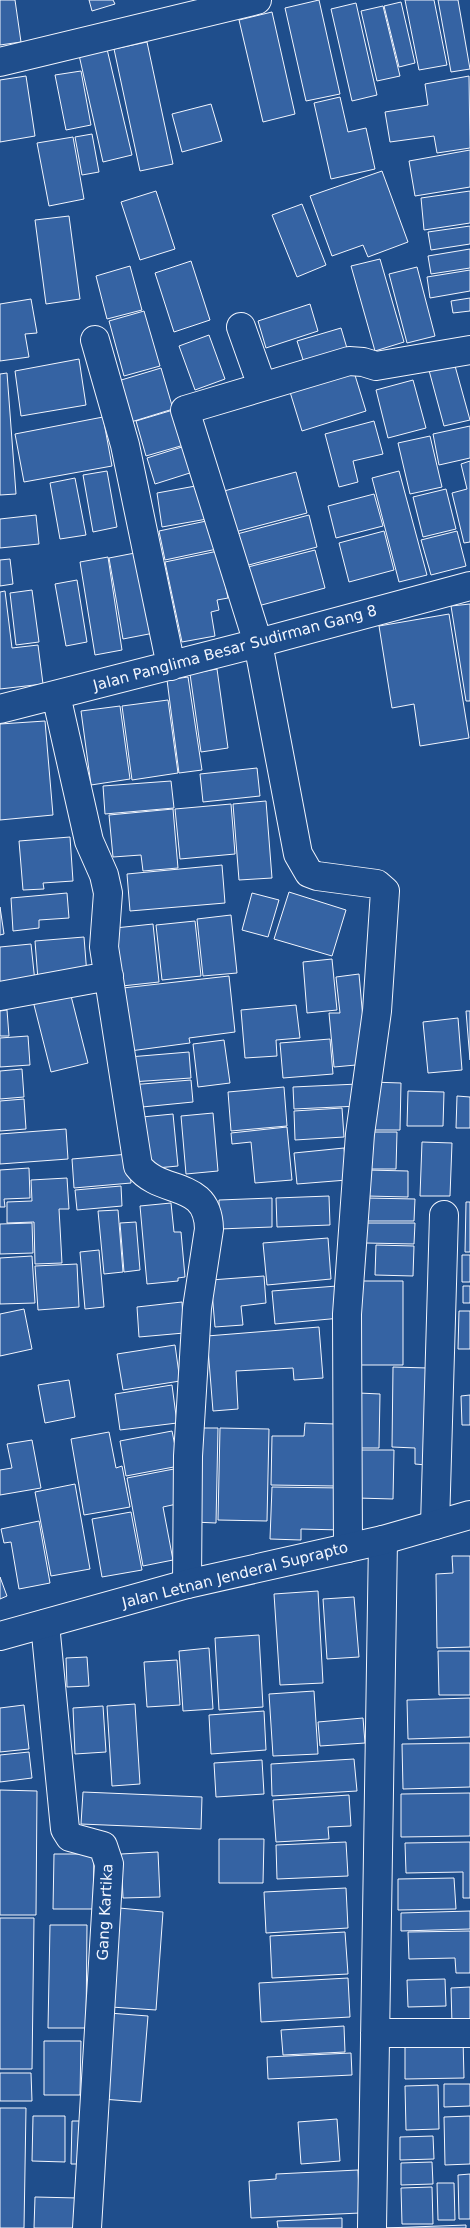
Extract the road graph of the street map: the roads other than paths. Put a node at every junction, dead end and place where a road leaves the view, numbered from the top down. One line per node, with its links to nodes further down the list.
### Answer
1 (257, 0): 2 (street)
2 (202, 6): 3 (street)
3 (0, 62)
4 (241, 327): 7 (street)
5 (95, 340): 10 (street)
6 (470, 350): 7 (street)
7 (262, 386): 9 (street)
8 (470, 586): 9 (street, Jalan Panglima Besar Sudirman Gang 8)
9 (258, 643): 10 (street, Jalan Panglima Besar Sudirman Gang 8); 19 (street)
10 (171, 666): 11 (street, Jalan Panglima Besar Sudirman Gang 8)
11 (56, 695): 12 (street, Jalan Panglima Besar Sudirman Gang 8); 13 (street)
12 (0, 709)
13 (109, 976): 14 (street); 20 (street)
14 (0, 996)
15 (444, 1215): 17 (street)
16 (470, 1515): 17 (street, Jalan Letnan Jenderal Suprapto)
17 (435, 1525): 18 (street, Jalan Letnan Jenderal Suprapto)
18 (383, 1540): 19 (street, Jalan Letnan Jenderal Suprapto); 24 (street)
19 (348, 1548): 20 (street, Jalan Letnan Jenderal Suprapto)
20 (186, 1584): 21 (street, Jalan Letnan Jenderal Suprapto)
21 (45, 1624): 22 (street, Jalan Letnan Jenderal Suprapto); 25 (street, Gang Kartika)
22 (0, 1636)
23 (470, 2032): 24 (street)
24 (375, 2033): 26 (street)
25 (87, 2228)
26 (372, 2228)

